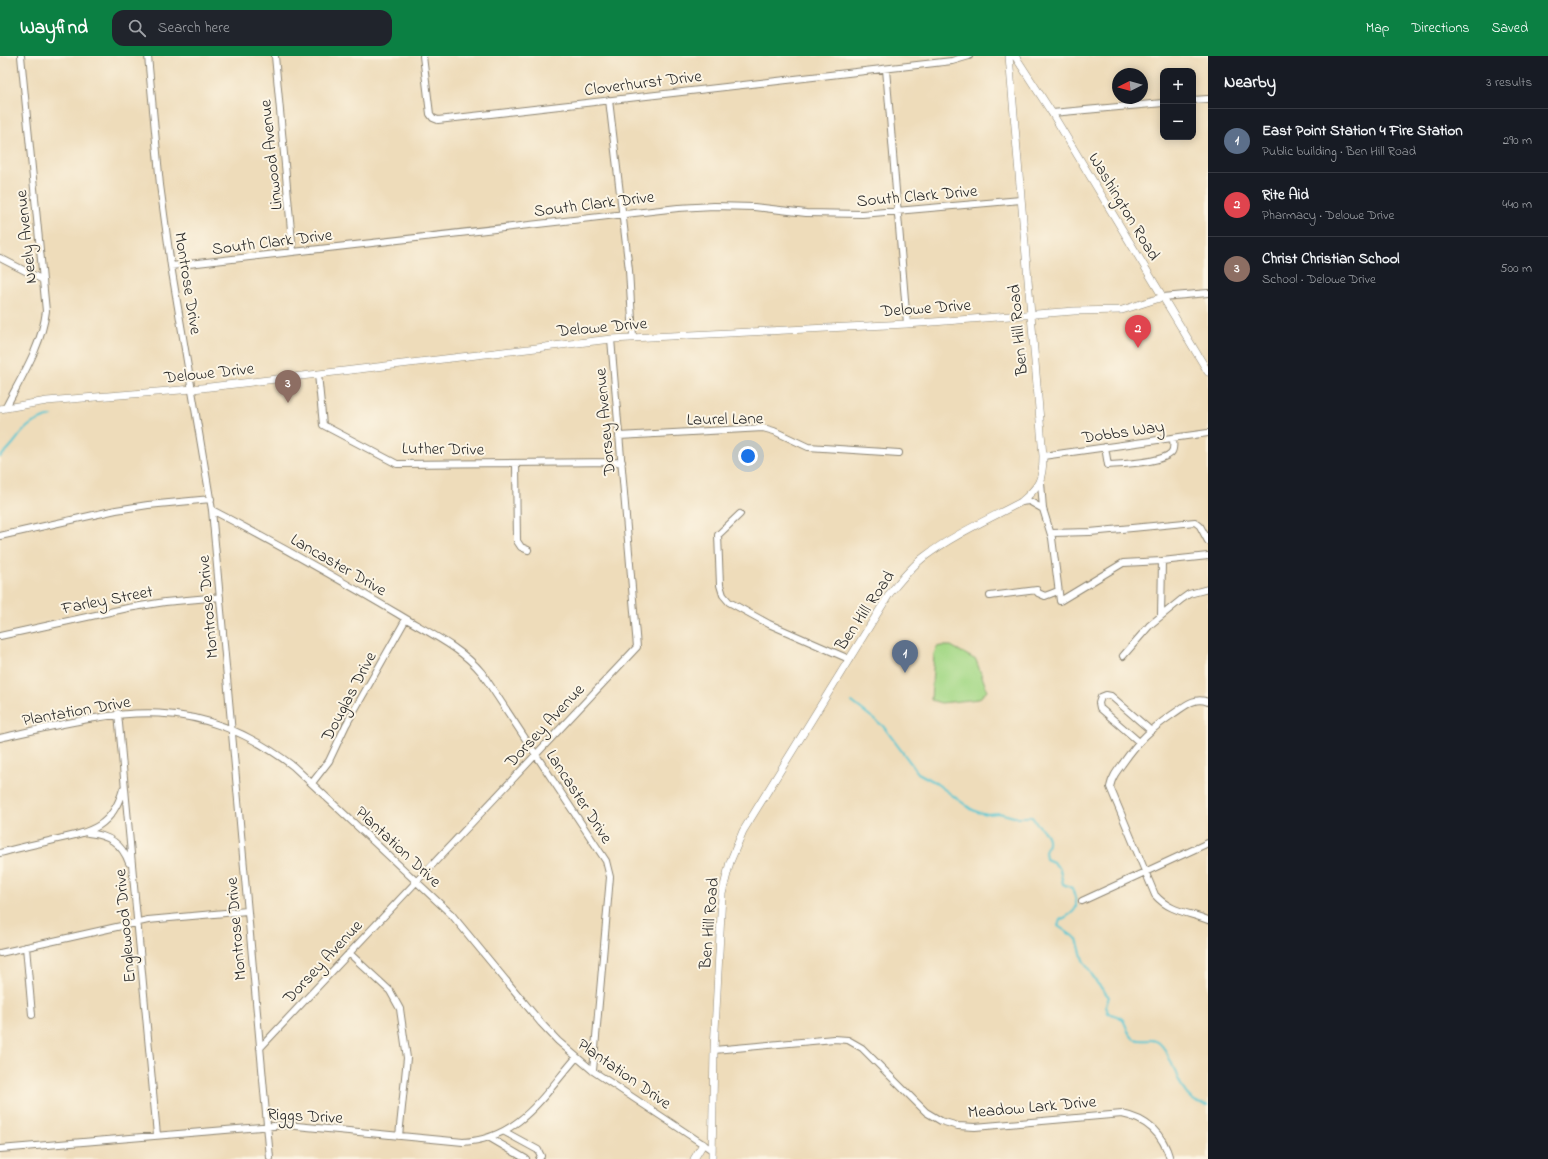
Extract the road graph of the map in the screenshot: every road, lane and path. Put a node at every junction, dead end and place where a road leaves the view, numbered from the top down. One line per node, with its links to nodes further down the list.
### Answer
1 (21, 56): 20 (street, Neely Avenue)
2 (148, 56): 19 (street, Montrose Drive)
3 (274, 56): 17 (street, Linwood Avenue)
4 (423, 56): 10 (street, Cloverhurst Drive)
5 (969, 56): 8 (street, Cloverhurst Drive)
6 (1010, 56): 14 (street, Ben Hill Road)
7 (1015, 56): 13 (street, Washington Road)
8 (886, 69): 10 (street, Cloverhurst Drive); 15 (street)
9 (1208, 99): 11 (street)
10 (609, 100): 16 (street)
11 (1196, 100)
12 (1160, 103): 13 (street)
13 (1052, 113): 22 (street, Washington Road)
14 (1021, 200): 15 (street, South Clark Drive); 23 (street, Ben Hill Road)
15 (898, 211): 16 (street, South Clark Drive); 24 (street)
16 (623, 214): 17 (street, South Clark Drive); 25 (street)
17 (294, 252): 19 (street, South Clark Drive)
18 (0, 258): 20 (street)
19 (171, 266): 29 (street, Montrose Drive)
20 (43, 280): 30 (street, Neely Avenue)
21 (1208, 293): 22 (street, Delowe Drive)
22 (1163, 297): 23 (street, Delowe Drive); 27 (street, Washington Road)
23 (1031, 315): 24 (street, Delowe Drive); 36 (street, Ben Hill Road)
24 (907, 324): 25 (street, Delowe Drive)
25 (633, 337): 26 (street, Delowe Drive)
26 (611, 339): 28 (street, Delowe Drive); 32 (street, Dorsey Avenue)
27 (1208, 372)
28 (318, 374): 29 (street, Delowe Drive); 38 (street, Luther Drive)
29 (192, 389): 30 (street, Delowe Drive); 40 (street, Montrose Drive)
30 (3, 408)
31 (1208, 433): 33 (street, Dobbs Way)
32 (619, 436): 35 (street, Laurel Lane); 37 (street, Dorsey Avenue)
33 (1173, 438): 34 (street, Dobbs Way); 34 (street)
34 (1105, 447): 36 (street, Dobbs Way)
35 (899, 453)
36 (1043, 456): 39 (street, Ben Hill Road)
37 (622, 462): 38 (street, Luther Drive); 66 (street, Dorsey Avenue)
38 (516, 463): 48 (street)
39 (1041, 482): 41 (street, Ben Hill Road); 42 (street)
40 (211, 499): 43 (street, Montrose Drive); 46 (street)
41 (1021, 502): 42 (street); 59 (street, Ben Hill Road)
42 (1043, 509): 45 (street)
43 (212, 510): 54 (street, Montrose Drive); 56 (street, Lancaster Drive)
44 (740, 514): 59 (street)
45 (1051, 533): 47 (street); 52 (street)
46 (0, 536)
47 (1208, 541)
48 (528, 550)
49 (1208, 556): 50 (street)
50 (1162, 561): 52 (street); 55 (street)
51 (1208, 589): 55 (street)
52 (1058, 591): 53 (street)
53 (990, 596)
54 (220, 597): 57 (street, Farley Street); 62 (street, Montrose Drive)
55 (1162, 616): 58 (street)
56 (406, 620): 66 (street, Lancaster Drive); 67 (street, Douglas Drive)
57 (0, 636)
58 (1123, 656)
59 (849, 659): 84 (street, Ben Hill Road)
60 (1208, 702): 63 (street)
61 (118, 714): 62 (street, Plantation Drive); 64 (street, Plantation Drive); 68 (street, Englewood Drive)
62 (232, 730): 67 (street, Plantation Drive); 76 (street, Montrose Drive)
63 (1150, 730): 65 (street); 65 (street)
64 (0, 738)
65 (1138, 742): 72 (street)
66 (536, 754): 73 (street, Dorsey Avenue); 86 (street, Lancaster Drive)
67 (312, 783): 73 (street, Plantation Drive)
68 (125, 785): 69 (street); 74 (street, Englewood Drive)
69 (87, 833): 71 (street); 74 (street)
70 (1208, 843): 72 (street)
71 (0, 852)
72 (1146, 871): 75 (street); 77 (street)
73 (417, 881): 81 (street, Dorsey Avenue); 85 (street, Plantation Drive)
74 (134, 890): 78 (street, Englewood Drive)
75 (1082, 901)
76 (247, 911): 78 (street); 83 (street, Montrose Drive)
77 (1208, 920)
78 (137, 922): 79 (street); 89 (street, Englewood Drive)
79 (26, 947): 80 (street); 82 (street)
80 (0, 953)
81 (349, 953): 83 (street, Dorsey Avenue); 90 (street)
82 (32, 1015)
83 (260, 1048): 87 (street, Montrose Drive)
84 (714, 1050): 94 (street, Ben Hill Road); 100 (street, Meadow Lark Drive)
85 (576, 1058): 86 (street, Plantation Drive); 88 (street, Riggs Drive)
86 (593, 1071): 92 (street, Plantation Drive)
87 (268, 1125): 89 (street, Riggs Drive); 90 (street, Riggs Drive); 95 (street, Montrose Drive)
88 (505, 1132): 91 (street, Riggs Drive); 97 (street)
89 (156, 1135): 93 (street, Riggs Drive)
90 (399, 1136): 91 (street, Riggs Drive)
91 (490, 1138): 96 (street)
92 (704, 1144): 94 (street, Plantation Drive); 98 (street)
93 (0, 1149)
94 (712, 1150): 99 (street, Ben Hill Road)
95 (270, 1158)
96 (526, 1159)
97 (539, 1159)
98 (694, 1159)
99 (712, 1159)
100 (1170, 1159)

